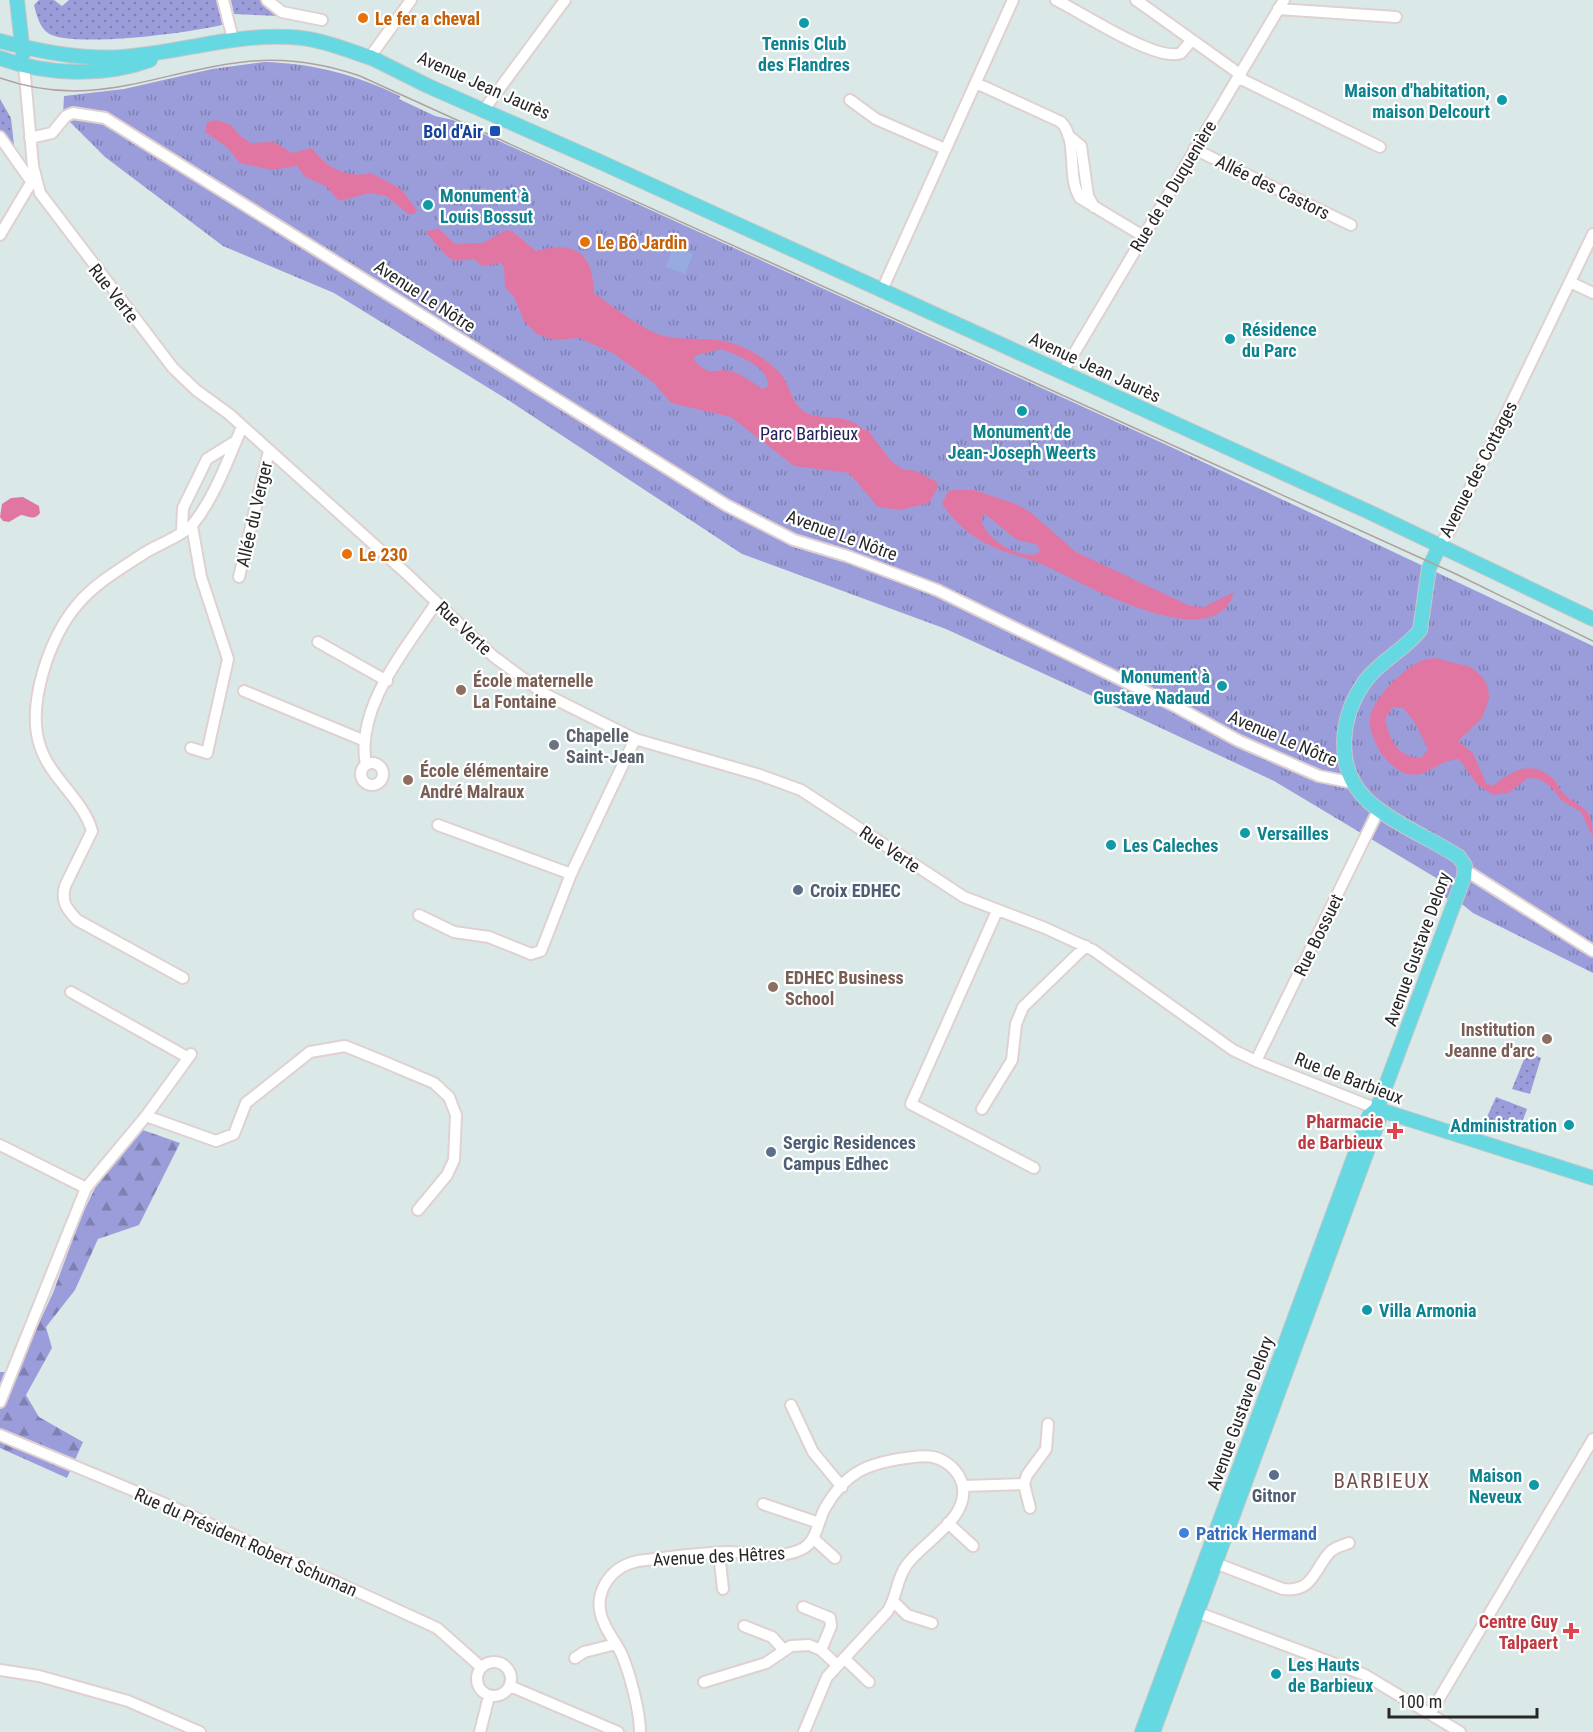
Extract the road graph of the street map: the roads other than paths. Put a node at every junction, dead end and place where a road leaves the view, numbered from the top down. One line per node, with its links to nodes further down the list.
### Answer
1 (17, 0): 15 (main road)
2 (223, 0): 12 (street)
3 (411, 0): 17 (street)
4 (565, 0): 23 (street)
5 (1013, 0): 21 (street)
6 (1056, 0): 14 (street)
7 (1136, 0): 14 (street)
8 (271, 2): 11 (street)
9 (1281, 5): 10 (street); 20 (street, Rue de la Duquenière)
10 (1396, 17)
11 (322, 20)
12 (233, 39): 16 (main road, Avenue Jean Jaurès); 17 (main road, Avenue Jean Jaurès)
13 (0, 41): 15 (main road, Avenue Jean Jaurès)
14 (1191, 41): 20 (street)
15 (22, 46): 16 (main road, Avenue Jean Jaurès); 19 (main road)
16 (180, 49): 19 (main road, Avenue Jean Jaurès)
17 (370, 57): 23 (main road, Avenue Jean Jaurès)
18 (0, 58): 19 (main road, Avenue Jean Jaurès)
19 (24, 65): 25 (street, Rue Verte)
20 (1240, 77): 26 (street); 28 (street, Rue de la Duquenière)
21 (976, 83): 27 (street); 33 (street)
22 (850, 100): 27 (street)
23 (485, 108): 35 (main road, Avenue Jean Jaurès)
24 (0, 137): 29 (street)
25 (30, 138): 29 (street, Rue Verte); 53 (street, Avenue Le Nôtre)
26 (1380, 147)
27 (945, 149): 35 (street)
28 (1194, 150): 30 (street, Allée des Castors); 33 (street, Rue de la Duquenière)
29 (33, 179): 32 (street); 38 (street, Rue Verte)
30 (1351, 225)
31 (1593, 234): 34 (street, Avenue des Cottages)
32 (0, 235)
33 (1143, 236): 37 (street, Rue de la Duquenière)
34 (1570, 282): 36 (street); 42 (street, Avenue des Cottages)
35 (882, 290): 37 (main road, Avenue Jean Jaurès)
36 (1593, 293)
37 (1064, 372): 42 (main road, Avenue Jean Jaurès)
38 (242, 427): 39 (street); 40 (street, Rue Verte)
39 (236, 441): 41 (street); 41 (street)
40 (269, 451): 43 (street, Allée du Verger); 44 (street, Rue Verte)
41 (187, 529): 51 (street); 63 (street)
42 (1440, 545): 45 (main road, Avenue Jean Jaurès); 53 (main road)
43 (239, 577)
44 (436, 603): 47 (street); 49 (street, Rue Verte)
45 (1593, 619)
46 (318, 642): 47 (street)
47 (387, 681): 50 (street)
48 (244, 691): 50 (street)
49 (635, 739): 57 (street); 58 (street, Rue Verte)
50 (364, 741): 52 (street)
51 (191, 748)
52 (366, 765)
53 (1353, 783): 54 (main road, Avenue Le Nôtre)
54 (1379, 809): 56 (main road, Avenue Le Nôtre); 65 (street, Rue Bossuet)
55 (438, 825): 57 (street)
56 (1465, 870): 61 (street, Avenue Le Nôtre); 67 (main road, Avenue Gustave Delory)
57 (572, 874): 59 (street)
58 (997, 911): 60 (street, Rue Verte); 70 (street)
59 (419, 915)
60 (1086, 946): 62 (street, Rue Verte); 66 (street)
61 (1593, 951)
62 (1115, 965): 65 (street, Rue de Barbieux)
63 (183, 978)
64 (71, 992): 68 (street)
65 (1256, 1061): 67 (street, Rue de Barbieux)
66 (982, 1109)
67 (1377, 1109): 71 (main road, Rue de Barbieux); 91 (main road, Avenue Gustave Delory); 95 (main road, Avenue Gustave Delory)
68 (146, 1116): 72 (street); 73 (street)
69 (0, 1145): 72 (street)
70 (1034, 1168)
71 (1593, 1178)
72 (86, 1188): 74 (street)
73 (418, 1210)
74 (0, 1402)
75 (791, 1405): 81 (street)
76 (1048, 1424): 79 (street)
77 (0, 1435): 103 (street, Rue du Président Robert Schuman)
78 (1593, 1439): 109 (street)
79 (1024, 1484): 80 (street); 83 (street)
80 (963, 1486): 81 (street); 85 (street)
81 (842, 1488): 84 (street)
82 (763, 1504): 84 (street)
83 (1030, 1508)
84 (819, 1523): 86 (street)
85 (948, 1523): 88 (street); 93 (street)
86 (814, 1539): 89 (street, Avenue des Hêtres); 90 (street)
87 (1349, 1543): 91 (street)
88 (973, 1546)
89 (719, 1553): 92 (street); 98 (street, Avenue des Hêtres)
90 (835, 1558)
91 (1215, 1563): 95 (main road, Avenue Gustave Delory)
92 (723, 1589)
93 (894, 1602): 96 (street); 102 (street)
94 (803, 1607): 100 (street)
95 (1193, 1610): 109 (street); 115 (main road, Avenue Gustave Delory); 116 (main road, Avenue Gustave Delory)
96 (932, 1623)
97 (744, 1626): 99 (street)
98 (616, 1644): 101 (street); 113 (street, Avenue des Hêtres)
99 (783, 1649): 100 (street); 105 (street)
100 (821, 1650): 102 (street)
101 (575, 1658)
102 (840, 1661): 106 (street); 114 (street)
103 (481, 1667): 107 (street); 108 (street)
104 (0, 1670): 110 (street)
105 (704, 1682)
106 (869, 1682)
107 (510, 1686): 108 (street); 112 (street)
108 (489, 1696): 111 (street)
109 (1430, 1714): 117 (street)
110 (200, 1732)
111 (480, 1732)
112 (618, 1732)
113 (640, 1732)
114 (805, 1732)
115 (1142, 1732)
116 (1153, 1732)
117 (1460, 1732)

